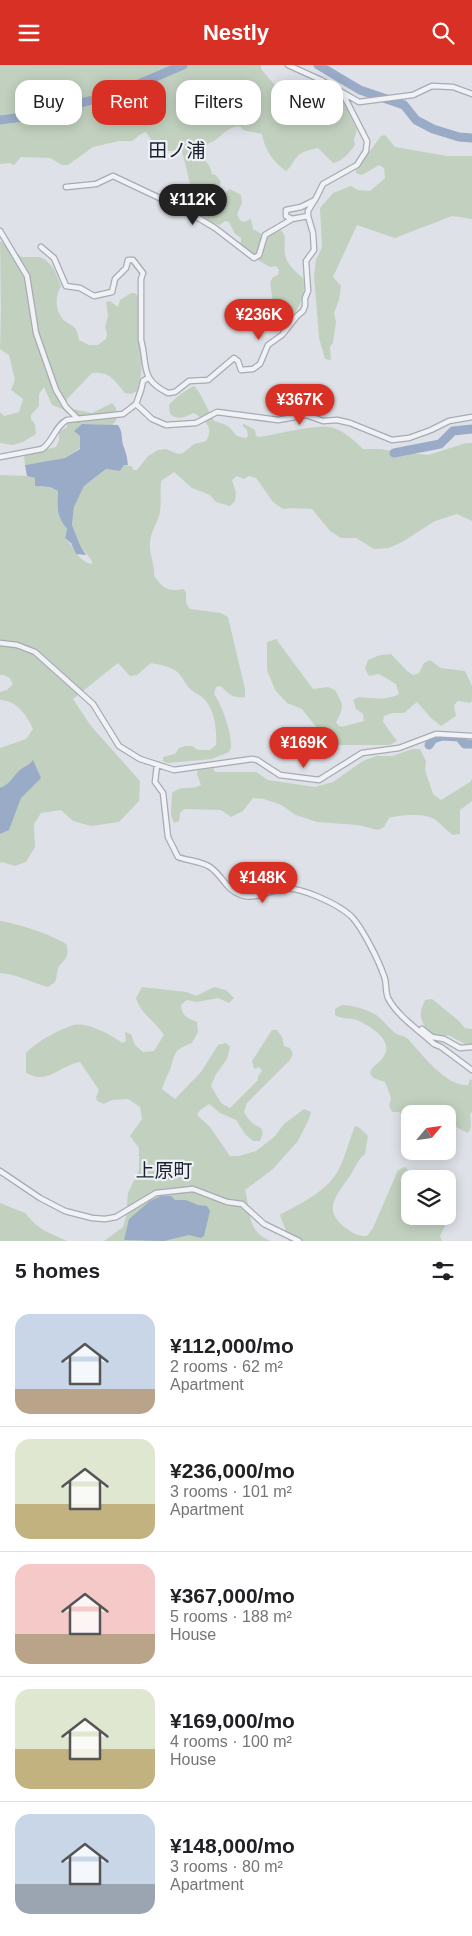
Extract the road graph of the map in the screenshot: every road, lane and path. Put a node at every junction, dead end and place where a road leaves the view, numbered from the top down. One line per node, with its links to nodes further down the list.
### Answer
1 (288, 65): 2 (street)
2 (321, 80)
3 (343, 94): 4 (street)
4 (472, 94)
5 (343, 95): 7 (street)
6 (66, 187): 9 (street)
7 (315, 200): 8 (street); 9 (street)
8 (308, 216): 9 (street); 12 (street)
9 (292, 219)
10 (0, 231): 15 (street)
11 (41, 247): 12 (street)
12 (148, 378): 13 (street)
13 (136, 404): 14 (street); 15 (street)
14 (472, 417)
15 (78, 419): 16 (street)
16 (0, 457)
17 (0, 643): 19 (street)
18 (472, 736): 19 (street)
19 (158, 765): 20 (street)
20 (409, 1021): 21 (street); 22 (street)
21 (472, 1047)
22 (472, 1070)
23 (0, 1171): 24 (street)
24 (299, 1241)

